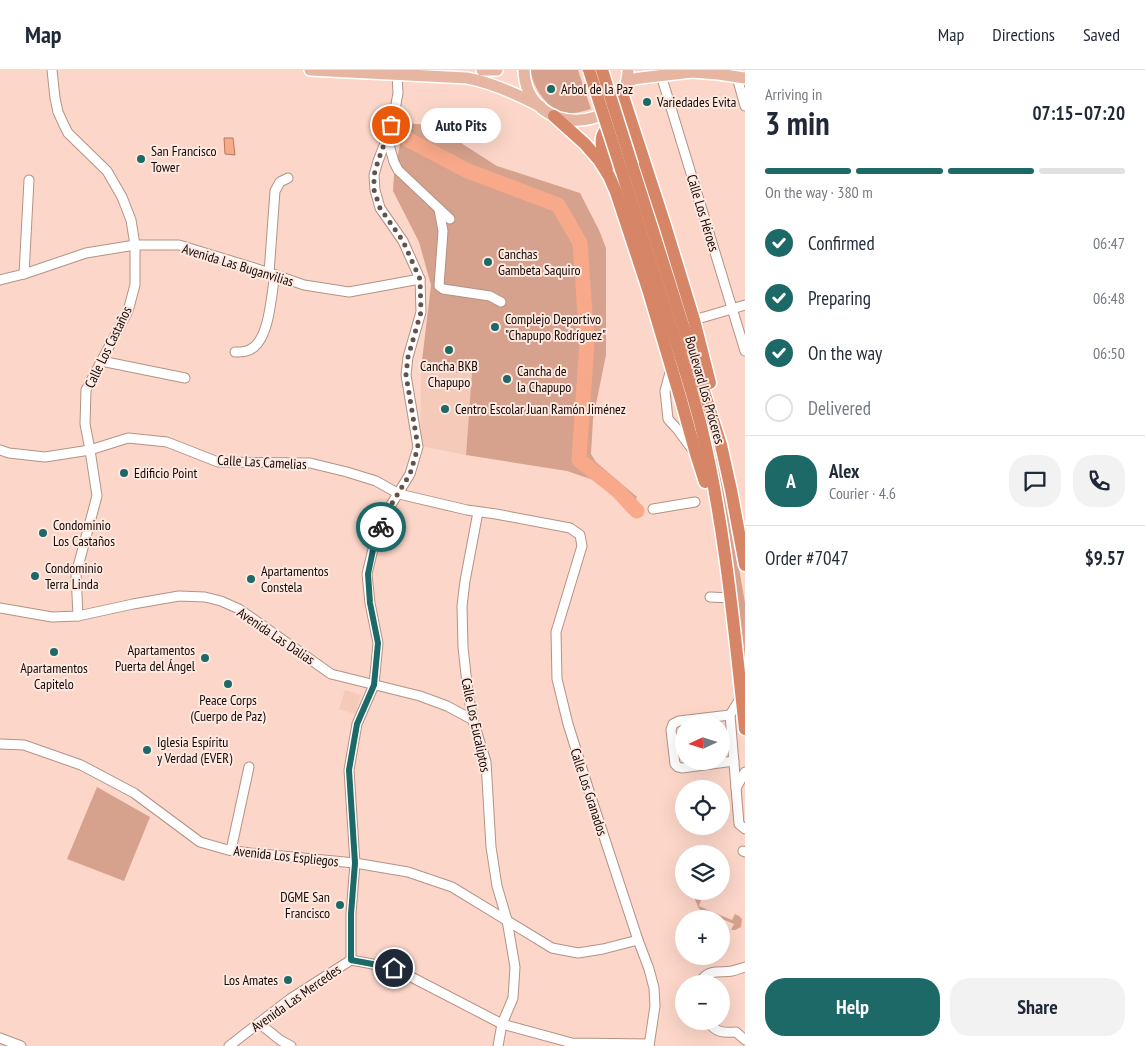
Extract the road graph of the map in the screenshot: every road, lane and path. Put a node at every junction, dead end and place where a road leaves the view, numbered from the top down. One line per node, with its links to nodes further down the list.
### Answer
1 (52, 70): 24 (street, Calle Los Castaños)
2 (310, 70): 9 (main road)
3 (482, 70): 4 (main road)
4 (497, 70)
5 (524, 70): 13 (main road)
6 (589, 70): 18 (highway, Boulevard Los Próceres, bridge)
7 (602, 70): 18 (highway, Boulevard Los Próceres, bridge)
8 (628, 70): 12 (main road)
9 (397, 74): 13 (main road); 16 (street)
10 (742, 74): 11 (main road); 14 (street)
11 (661, 75): 12 (main road); 31 (street, Calle Los Héroes)
12 (624, 88): 15 (main road); 17 (highway)
13 (540, 106): 15 (main road)
14 (745, 106)
15 (554, 116): 19 (highway)
16 (387, 138): 22 (street); 27 (street)
17 (638, 139): 19 (highway); 32 (highway)
18 (626, 167): 36 (highway, Boulevard Los Próceres); 38 (highway, Boulevard Los Próceres)
19 (609, 176): 36 (highway)
20 (288, 178): 26 (street)
21 (29, 180): 25 (street)
22 (439, 209): 23 (street); 29 (street)
23 (450, 219)
24 (135, 245): 25 (street, Avenida Las Buganvilias); 26 (street, Avenida Las Buganvilias); 35 (street, Calle Los Castaños)
25 (24, 274): 28 (street, Avenida Las Buganvilias)
26 (272, 274): 27 (street, Avenida Las Buganvilias); 34 (street)
27 (420, 279): 42 (street)
28 (0, 280)
29 (501, 302)
30 (745, 305): 31 (street)
31 (732, 309): 32 (street); 33 (street, Calle Los Héroes)
32 (694, 320): 38 (highway)
33 (745, 351)
34 (235, 352)
35 (102, 361): 37 (street); 40 (street, Calle Los Castaños)
36 (677, 367): 41 (highway); 41 (street); 47 (highway, Boulevard Los Próceres)
37 (185, 378)
38 (721, 445): 48 (highway, Boulevard Los Próceres)
39 (0, 450): 40 (street, Calle Las Camelias)
40 (90, 450): 42 (street, Calle Las Camelias); 52 (street, Calle Los Castaños)
41 (696, 454): 47 (highway)
42 (399, 494): 45 (street, Calle Las Camelias); 53 (street)
43 (695, 502): 44 (street)
44 (653, 509)
45 (478, 512): 46 (street, Calle Las Camelias); 55 (street, Calle Los Eucaliptos)
46 (580, 535): 72 (street, Calle Los Granados)
47 (726, 558): 50 (highway, Boulevard Los Próceres)
48 (745, 565)
49 (710, 597): 50 (street)
50 (731, 598): 54 (highway, Boulevard Los Próceres)
51 (0, 608): 52 (street, Avenida Las Dalias)
52 (78, 616): 53 (street, Avenida Las Dalias)
53 (374, 685): 56 (street, Avenida Las Dalias); 70 (street)
54 (742, 697): 57 (street); 60 (highway, Boulevard Los Próceres)
55 (469, 702): 56 (street); 58 (street, Calle Los Eucaliptos)
56 (457, 711): 58 (street, Avenida Las Dalias)
57 (730, 715): 62 (street)
58 (473, 720): 71 (street, Calle Los Eucaliptos)
59 (675, 723): 64 (street)
60 (745, 729)
61 (0, 744): 69 (street, Avenida Los Espliegos)
62 (734, 761): 63 (street); 67 (street)
63 (730, 762)
64 (675, 764)
65 (249, 767): 69 (street)
66 (745, 772): 67 (street)
67 (736, 788): 68 (street)
68 (745, 829)
69 (231, 850): 70 (street, Avenida Los Espliegos)
70 (355, 863): 71 (street, Avenida Los Espliegos); 73 (street)
71 (507, 920): 72 (street, Avenida Los Espliegos); 77 (street, Calle Los Eucaliptos)
72 (638, 940): 83 (street, Calle Los Granados)
73 (351, 960): 76 (street, Avenida Las Mercedes); 77 (street, Avenida Las Mercedes)
74 (745, 967): 75 (street)
75 (705, 975)
76 (260, 1024): 85 (street, Avenida Las Mercedes); 86 (street)
77 (502, 1024): 81 (street, Avenida Las Mercedes); 87 (street, Calle Los Eucaliptos)
78 (716, 1030): 80 (street)
79 (0, 1038): 84 (street)
80 (745, 1040)
81 (564, 1043): 82 (street, Avenida Las Mercedes)
82 (593, 1044): 83 (street, Avenida Las Mercedes)
83 (649, 1045)
84 (21, 1046)
85 (229, 1046)
86 (291, 1046)
87 (498, 1046)

